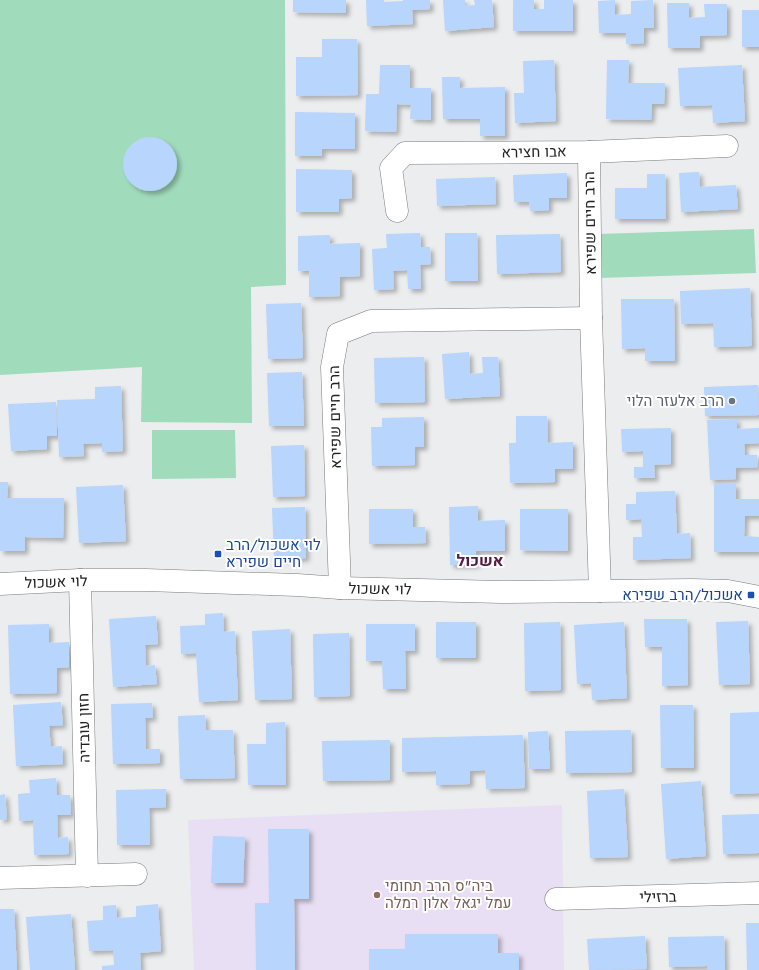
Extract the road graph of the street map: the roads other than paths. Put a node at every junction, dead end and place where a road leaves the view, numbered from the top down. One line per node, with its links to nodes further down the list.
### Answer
1 (727, 146): 2 (street, אבו חצירא)
2 (589, 152): 3 (street, אבו חצירא); 4 (street, הרב חיים שפירא)
3 (397, 211)
4 (591, 318): 7 (street, הרב חיים שפירא); 8 (street, הרב חיים שפירא)
5 (80, 580): 6 (street, לוי אשכול); 7 (street, לוי אשכול); 11 (street, חזון עובדיה)
6 (0, 584)
7 (340, 588): 8 (street, לוי אשכול)
8 (600, 591): 9 (street, לוי אשכול)
9 (759, 597)
10 (136, 874): 11 (street)
11 (87, 876): 12 (street)
12 (0, 878)
13 (759, 893): 14 (street, ברזילי)
14 (556, 899)

